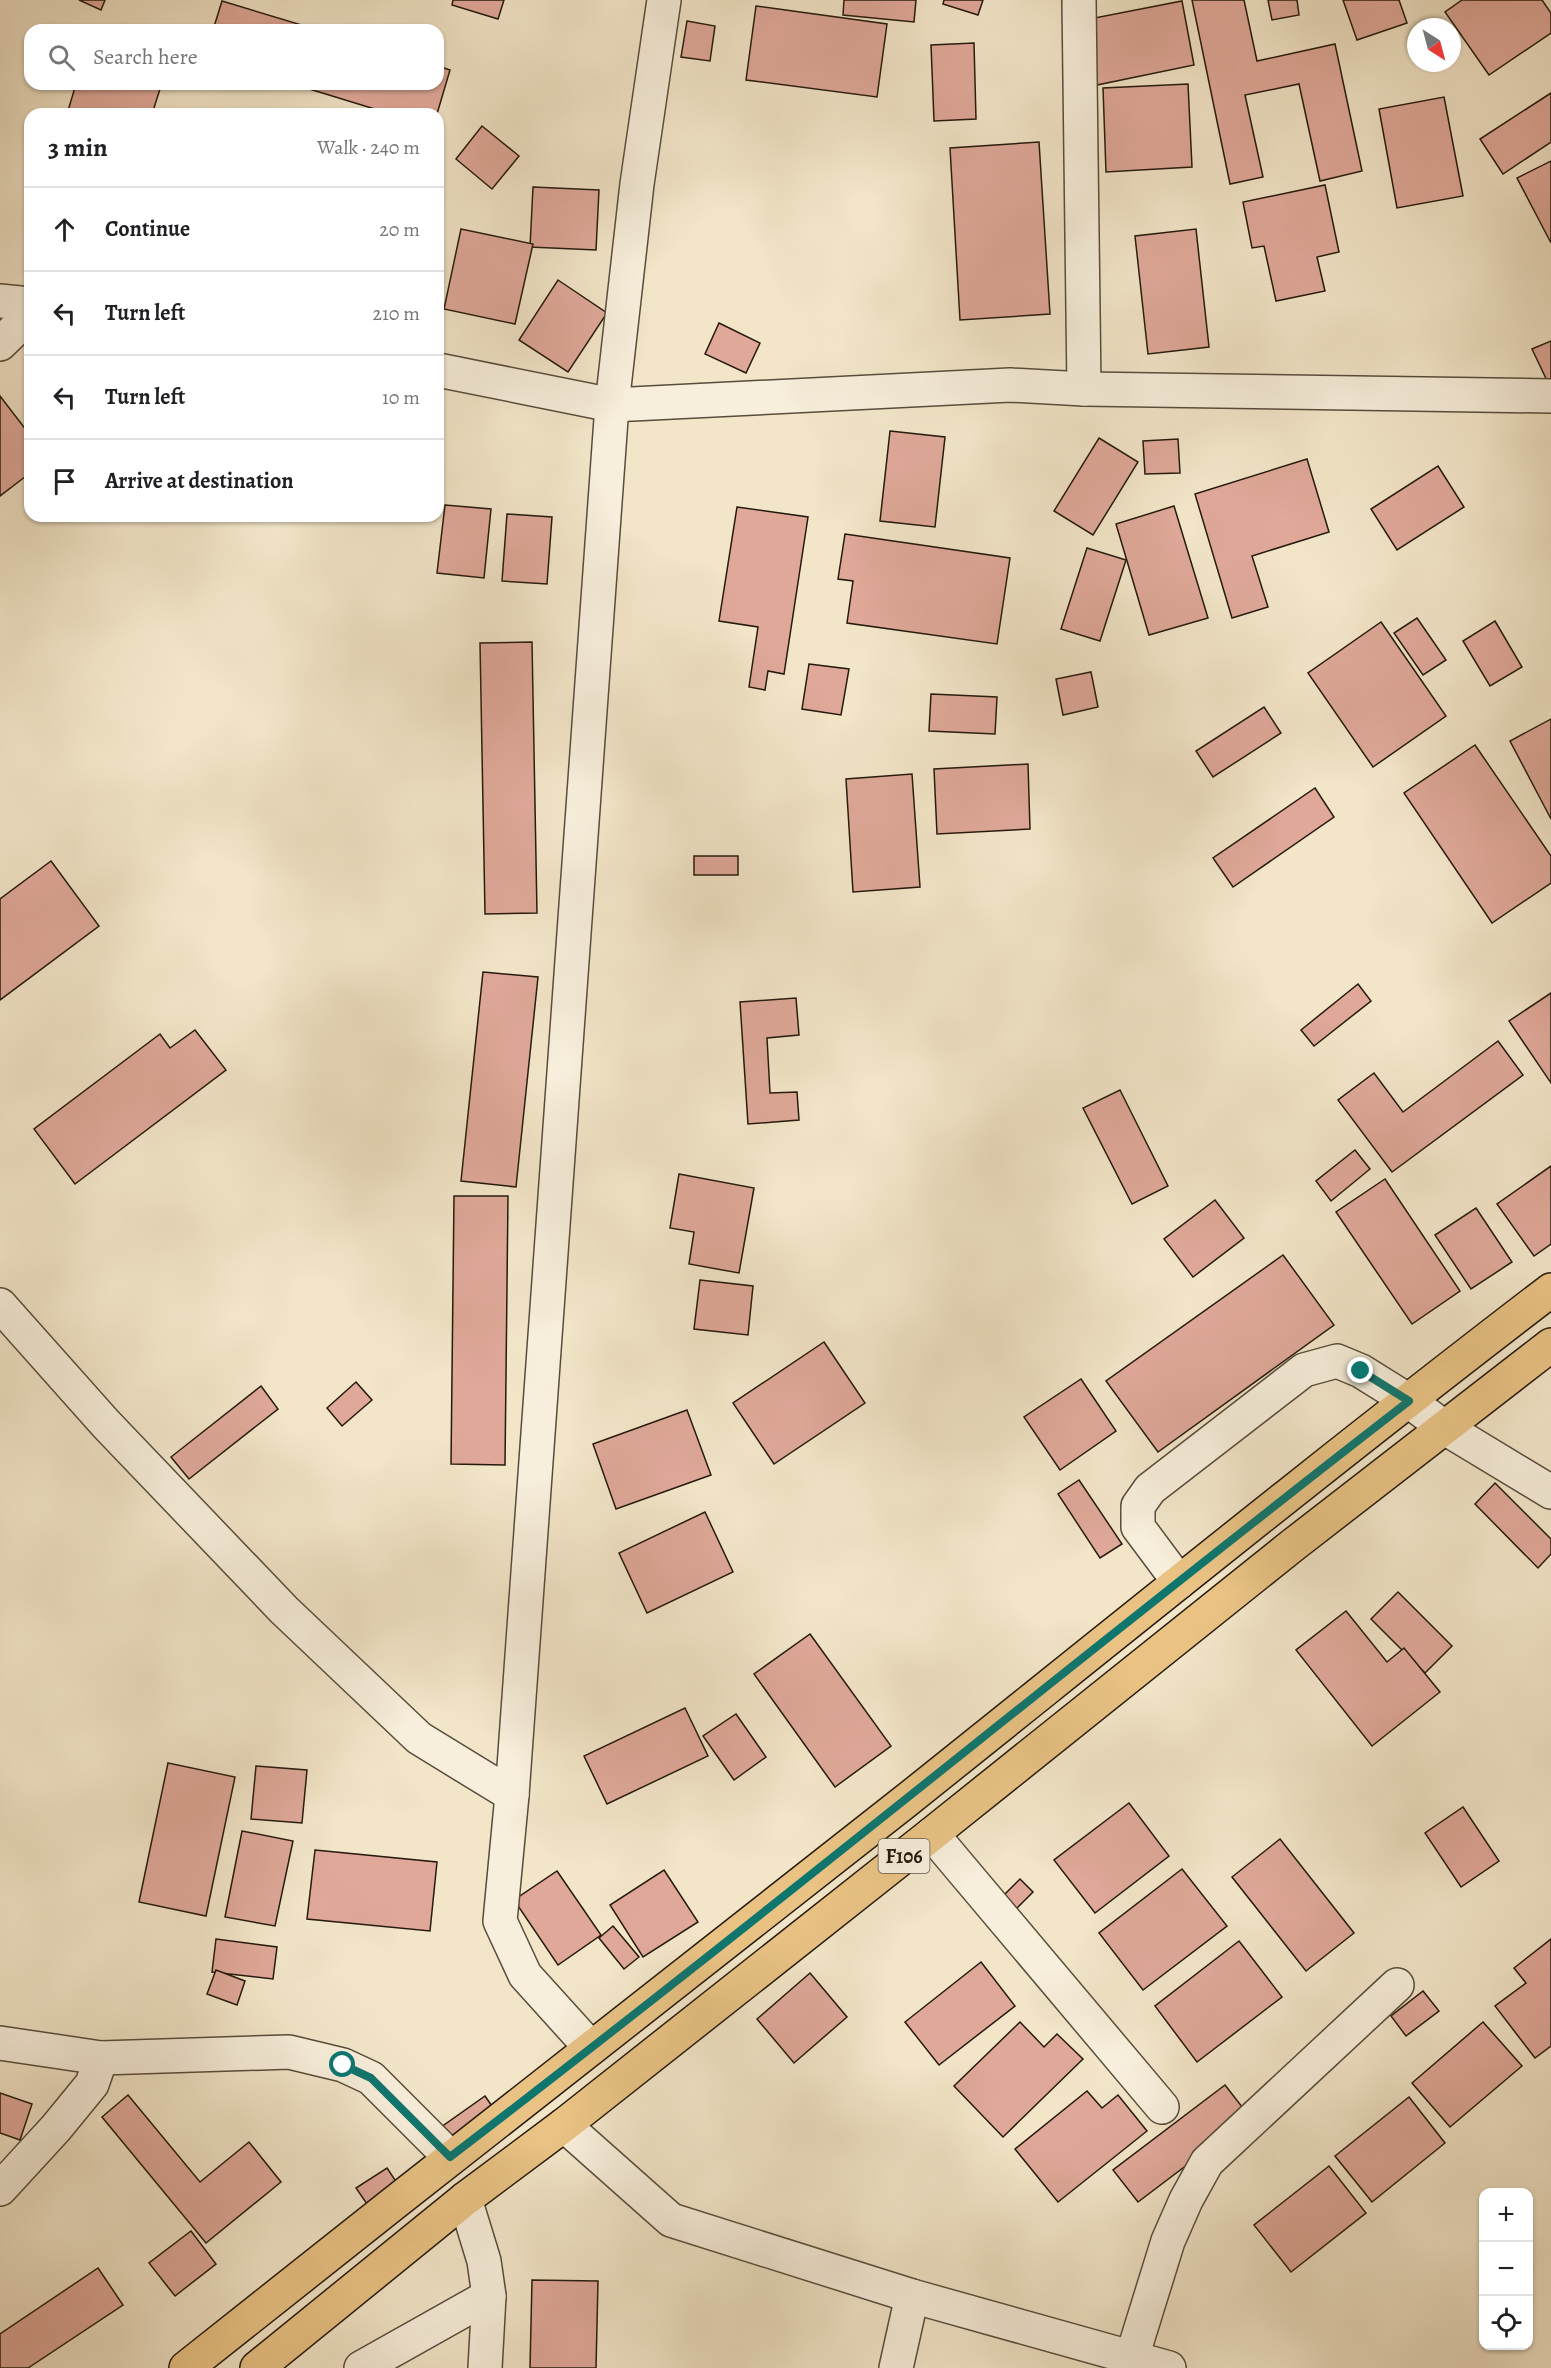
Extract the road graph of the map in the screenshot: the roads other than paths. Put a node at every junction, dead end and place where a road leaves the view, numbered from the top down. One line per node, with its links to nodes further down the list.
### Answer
1 (664, 0): 10 (street)
2 (1079, 0): 8 (street)
3 (0, 300): 4 (street)
4 (24, 303)
5 (24, 321): 6 (street)
6 (0, 344)
7 (444, 371): 10 (street)
8 (1084, 389): 9 (street); 10 (street)
9 (1551, 396)
10 (612, 405): 18 (street)
11 (1551, 1290): 14 (main road, F106)
12 (0, 1305): 18 (street)
13 (1551, 1345): 15 (main road, F106)
14 (1409, 1401): 15 (street); 17 (main road, F106); 17 (street)
15 (1445, 1428): 16 (street); 19 (main road, F106)
16 (1551, 1492)
17 (1179, 1582): 22 (main road, F106)
18 (512, 1795): 22 (street)
19 (932, 1834): 24 (street); 25 (main road, F106)
20 (1397, 1985): 31 (street)
21 (0, 2043): 23 (street)
22 (591, 2048): 26 (main road, F106)
23 (101, 2058): 26 (street); 27 (street)
24 (1162, 2107)
25 (564, 2125): 28 (main road, F106); 30 (street)
26 (450, 2157): 33 (main road, F106)
27 (0, 2189)
28 (465, 2199): 29 (street); 32 (main road, F106)
29 (489, 2296): 34 (street); 35 (street)
30 (912, 2296): 31 (street); 36 (street)
31 (1132, 2357): 37 (street)
32 (265, 2366)
33 (186, 2368)
34 (361, 2368)
35 (485, 2368)
36 (896, 2368)
37 (1169, 2368)

